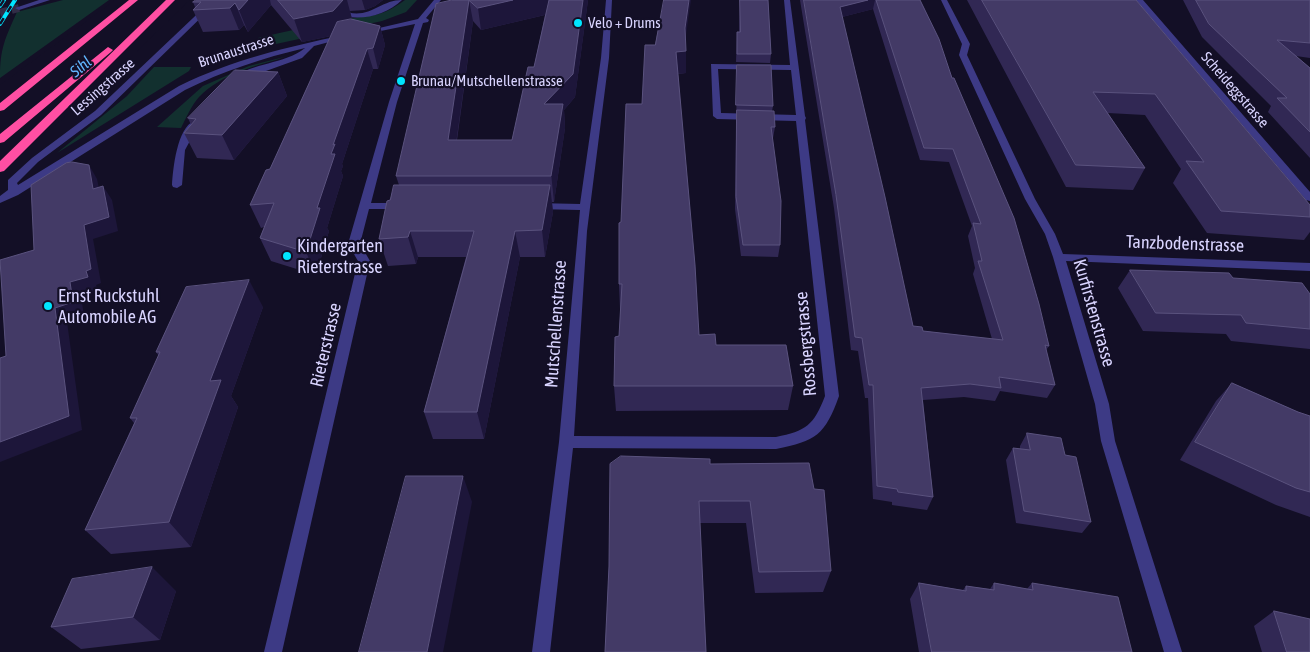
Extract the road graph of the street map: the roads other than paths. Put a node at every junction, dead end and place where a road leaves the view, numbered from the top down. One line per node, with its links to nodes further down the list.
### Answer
1 (47, 0): 12 (street)
2 (134, 0): 17 (highway)
3 (169, 0): 23 (highway); 24 (highway)
4 (216, 0): 26 (street, Lessingstrasse)
5 (343, 0): 6 (street)
6 (399, 0)
7 (438, 0): 14 (street, Rieterstrasse)
8 (609, 0): 32 (street, Mutschellenstrasse)
9 (787, 0): 16 (street, Rossbergstrasse)
10 (944, 0): 33 (street, Kurfirstenstrasse)
11 (1139, 0): 27 (street, Scheideggstrasse)
12 (19, 8)
13 (436, 17): 14 (street, Brunaustrasse)
14 (420, 21): 15 (street, Brunaustrasse); 29 (street, Rieterstrasse)
15 (311, 45): 18 (street); 26 (street, Brunaustrasse)
16 (795, 68): 22 (street, Rossbergstrasse); 22 (street)
17 (30, 82): 19 (highway); 20 (highway)
18 (228, 83)
19 (0, 103)
20 (0, 108)
21 (200, 113): 25 (street)
22 (802, 118): 35 (street, Rossbergstrasse)
23 (0, 140)
24 (0, 168)
25 (177, 186)
26 (14, 193): 28 (street, Brunaustrasse)
27 (1310, 198)
28 (0, 200)
29 (365, 206): 30 (street); 36 (street, Rieterstrasse)
30 (409, 206)
31 (523, 206): 32 (street)
32 (585, 206): 35 (street, Mutschellenstrasse)
33 (1059, 257): 34 (street, Tanzbodenstrasse); 38 (street, Kurfirstenstrasse)
34 (1310, 267)
35 (566, 442): 37 (street, Mutschellenstrasse)
36 (273, 652)
37 (541, 652)
38 (1173, 652)

